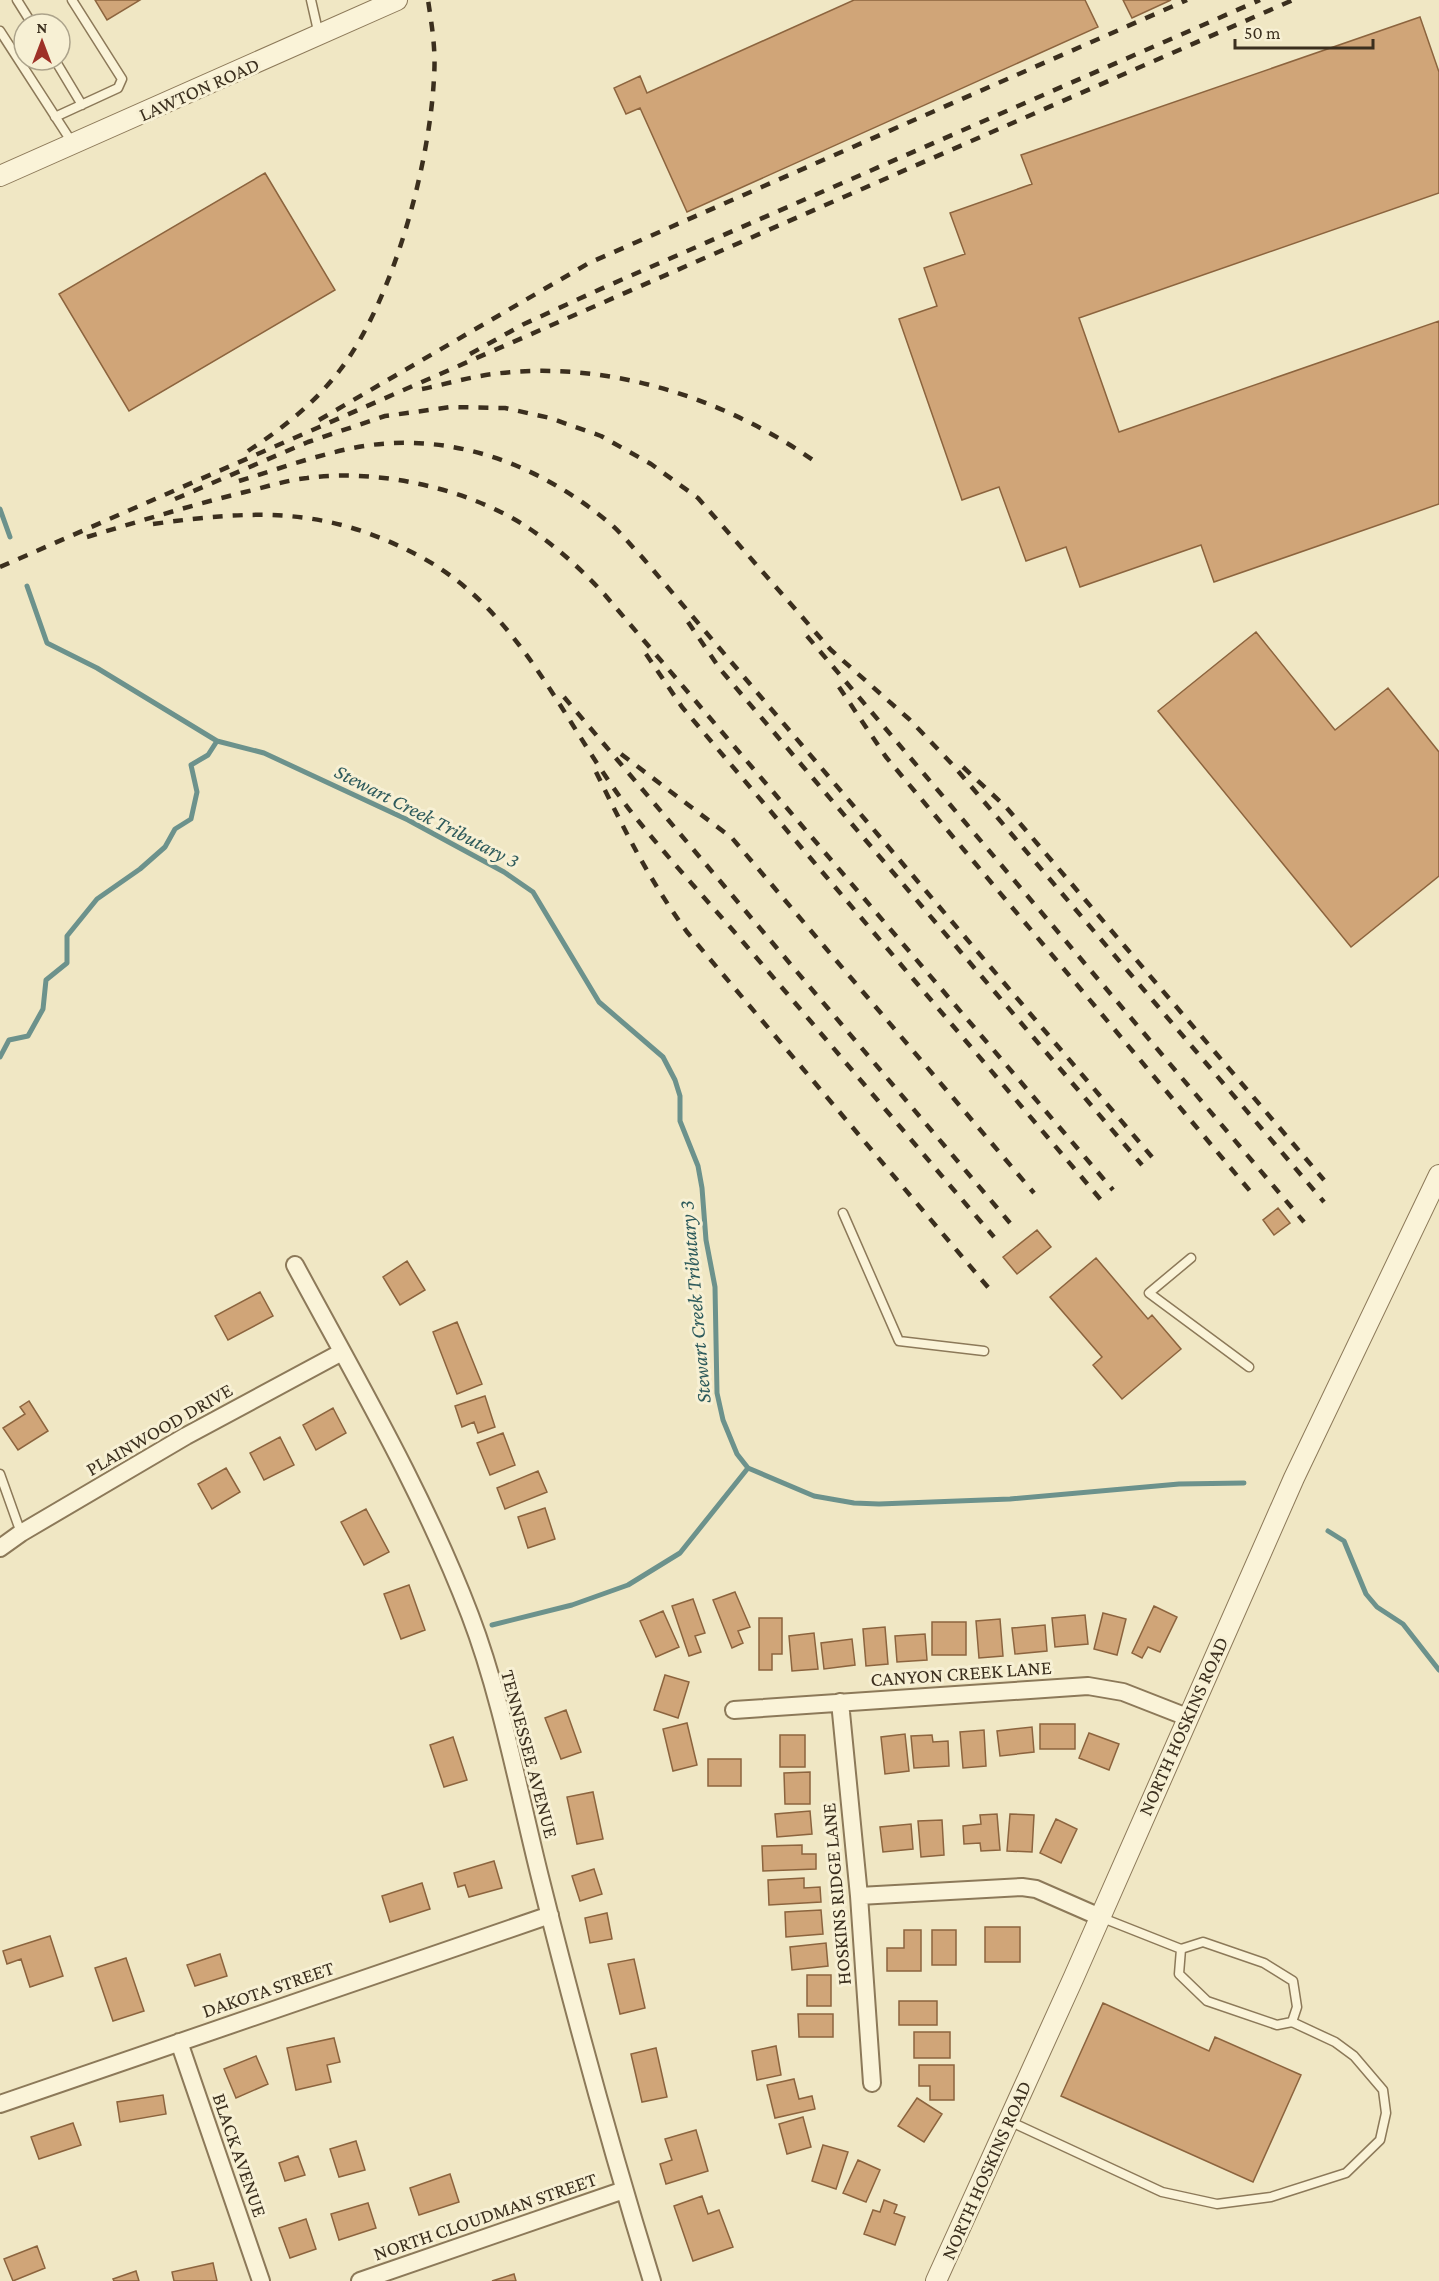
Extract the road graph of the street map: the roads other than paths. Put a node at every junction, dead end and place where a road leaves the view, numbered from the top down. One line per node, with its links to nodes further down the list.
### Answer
1 (72, 0): 7 (lane)
2 (311, 0): 5 (lane)
3 (397, 0): 5 (street, LAWTON ROAD)
4 (0, 31): 8 (lane)
5 (319, 35): 9 (street, LAWTON ROAD)
6 (62, 72): 7 (lane)
7 (82, 105): 8 (lane)
8 (56, 117): 9 (lane)
9 (73, 145): 10 (street, LAWTON ROAD)
10 (0, 176)
11 (1439, 1175): 23 (street, NORTH HOSKINS ROAD)
12 (843, 1213): 15 (lane)
13 (1191, 1258): 17 (lane)
14 (295, 1265): 16 (street, TENNESSEE AVENUE)
15 (984, 1351)
16 (342, 1352): 19 (street, PLAINWOOD DRIVE); 25 (street, TENNESSEE AVENUE)
17 (1249, 1367)
18 (0, 1474): 19 (lane)
19 (21, 1533): 20 (street, PLAINWOOD DRIVE)
20 (0, 1548)
21 (840, 1702): 22 (street, CANYON CREEK LANE); 23 (street, CANYON CREEK LANE); 24 (street, HOSKINS RIDGE LANE)
22 (734, 1710)
23 (1187, 1717): 26 (street, NORTH HOSKINS ROAD)
24 (859, 1896): 26 (street); 30 (street, HOSKINS RIDGE LANE)
25 (550, 1915): 29 (street, DAKOTA STREET); 33 (street, TENNESSEE AVENUE)
26 (1100, 1917): 27 (lane); 32 (street, NORTH HOSKINS ROAD)
27 (1180, 1949): 28 (lane); 28 (lane)
28 (1292, 2022): 32 (lane)
29 (179, 2042): 31 (street, DAKOTA STREET); 34 (street, BLACK AVENUE)
30 (872, 2082)
31 (0, 2104)
32 (1008, 2121): 37 (street, NORTH HOSKINS ROAD)
33 (624, 2190): 35 (street, NORTH CLOUDMAN STREET); 36 (street, TENNESSEE AVENUE)
34 (261, 2281)
35 (360, 2281)
36 (652, 2281)
37 (936, 2281)

